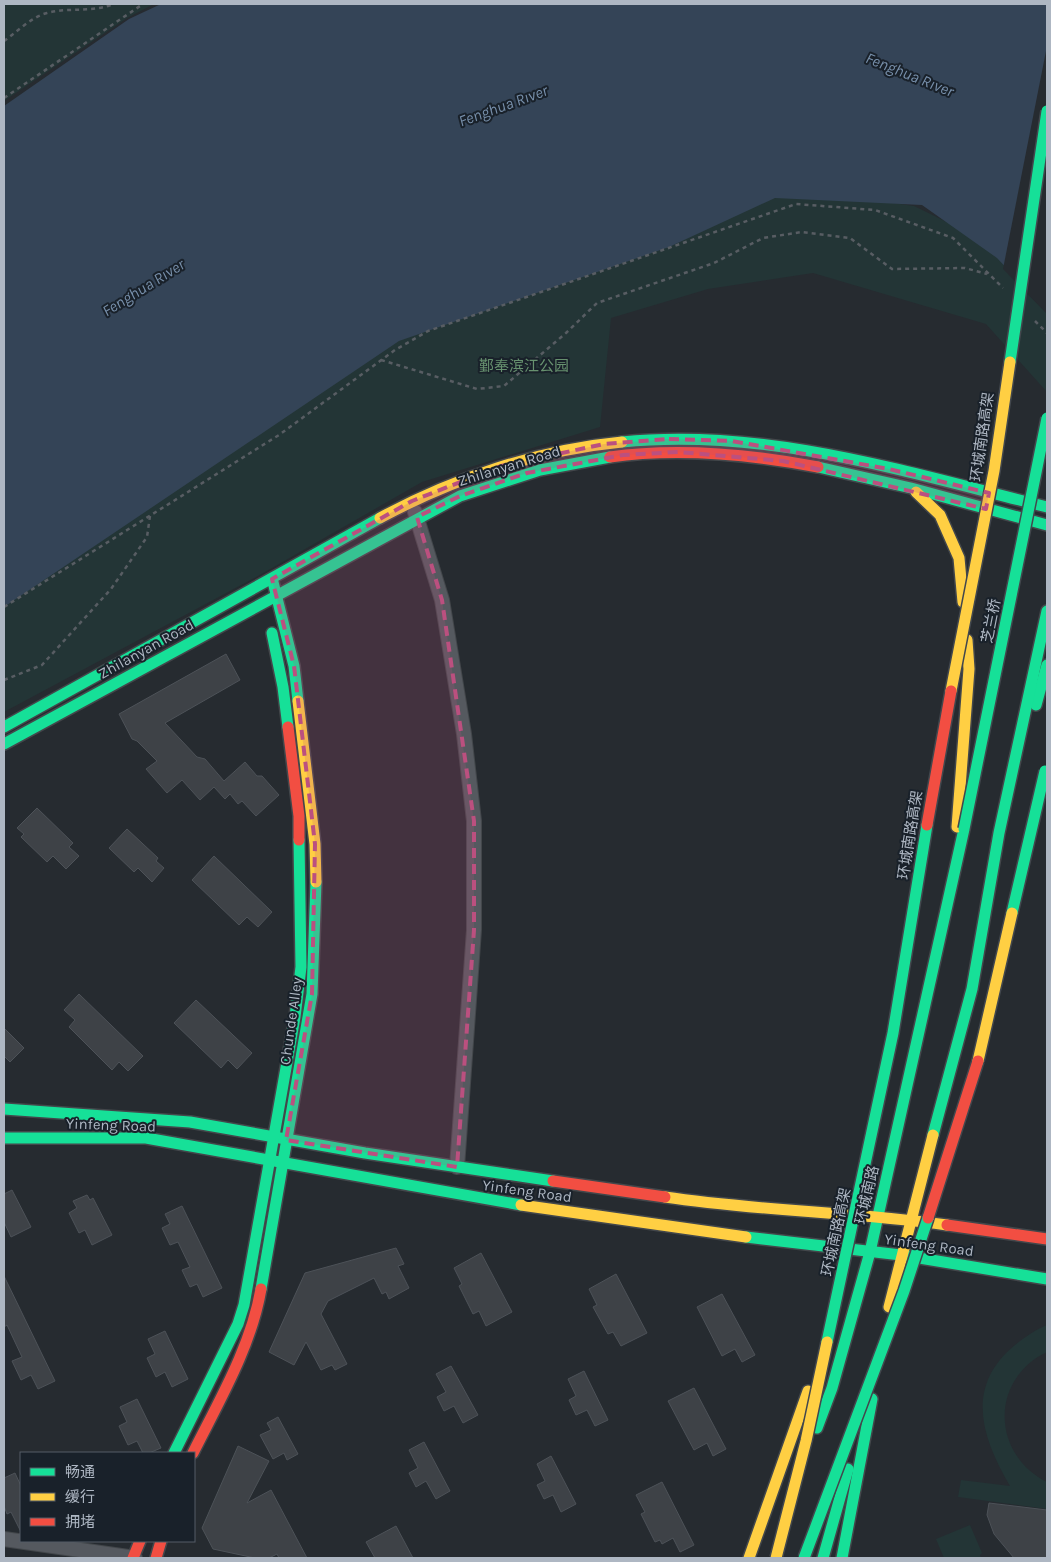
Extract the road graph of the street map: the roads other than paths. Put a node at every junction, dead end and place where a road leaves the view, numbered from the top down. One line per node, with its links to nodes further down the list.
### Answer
1 (1047, 111): 33 (main road, 环城南路高架, bridge)
2 (1047, 418): 17 (main road, 芝兰桥, bridge)
3 (915, 491): 6 (main road, Zhilanyan Road); 7 (main road, Zhilanyan Road); 19 (main road)
4 (412, 501): 5 (main road, Zhilanyan Road); 6 (street); 8 (main road, Zhilanyan Road)
5 (1047, 507)
6 (417, 518): 10 (main road, Zhilanyan Road); 26 (street)
7 (1047, 526)
8 (272, 579): 9 (main road, Zhilanyan Road); 10 (main road, Chunde Alley)
9 (260, 586): 11 (main road, Chunde Alley); 14 (main road, Zhilanyan Road)
10 (276, 594): 11 (main road, Zhilanyan Road); 23 (main road, Chunde Alley)
11 (264, 601): 15 (main road, Zhilanyan Road); 21 (main road, Chunde Alley)
12 (1047, 612): 18 (main road)
13 (1047, 665): 18 (main road)
14 (4, 727)
15 (4, 744)
16 (1047, 762): 34 (main road, bridge)
17 (964, 829): 19 (main road, 环城南路)
18 (999, 833): 28 (main road)
19 (952, 888): 27 (main road, 环城南路)
20 (4, 1109): 21 (main road, Yinfeng Road)
21 (272, 1137): 23 (main road, Yinfeng Road); 24 (main road, Chunde Alley)
22 (4, 1138): 24 (main road, Yinfeng Road)
23 (286, 1140): 25 (main road, Chunde Alley); 26 (main road, Yinfeng Road)
24 (269, 1162): 25 (main road, Yinfeng Road); 35 (main road, Chunde Alley)
25 (283, 1165): 30 (main road, Yinfeng Road); 36 (main road, Chunde Alley)
26 (456, 1167): 27 (main road, Yinfeng Road)
27 (878, 1217): 28 (main road, Yinfeng Road); 30 (main road, 环城南路)
28 (910, 1220): 29 (main road, Yinfeng Road); 31 (main road)
29 (1047, 1239)
30 (870, 1252): 31 (main road, Yinfeng Road); 45 (main road, 环城南路)
31 (901, 1255): 32 (main road, Yinfeng Road); 49 (main road)
32 (1047, 1279)
33 (832, 1325): 44 (main road, bridge); 46 (main road, 环城南路高架, bridge)
34 (876, 1367): 47 (main road, bridge); 48 (main road, bridge)
35 (174, 1452)
36 (193, 1452)
37 (4, 1539): 38 (street)
38 (20, 1541)
39 (25, 1542): 42 (street)
40 (140, 1542): 42 (main road)
41 (162, 1542): 43 (main road)
42 (134, 1558)
43 (156, 1558)
44 (749, 1558)
45 (768, 1558)
46 (776, 1558)
47 (804, 1558)
48 (823, 1558)
49 (842, 1558)

